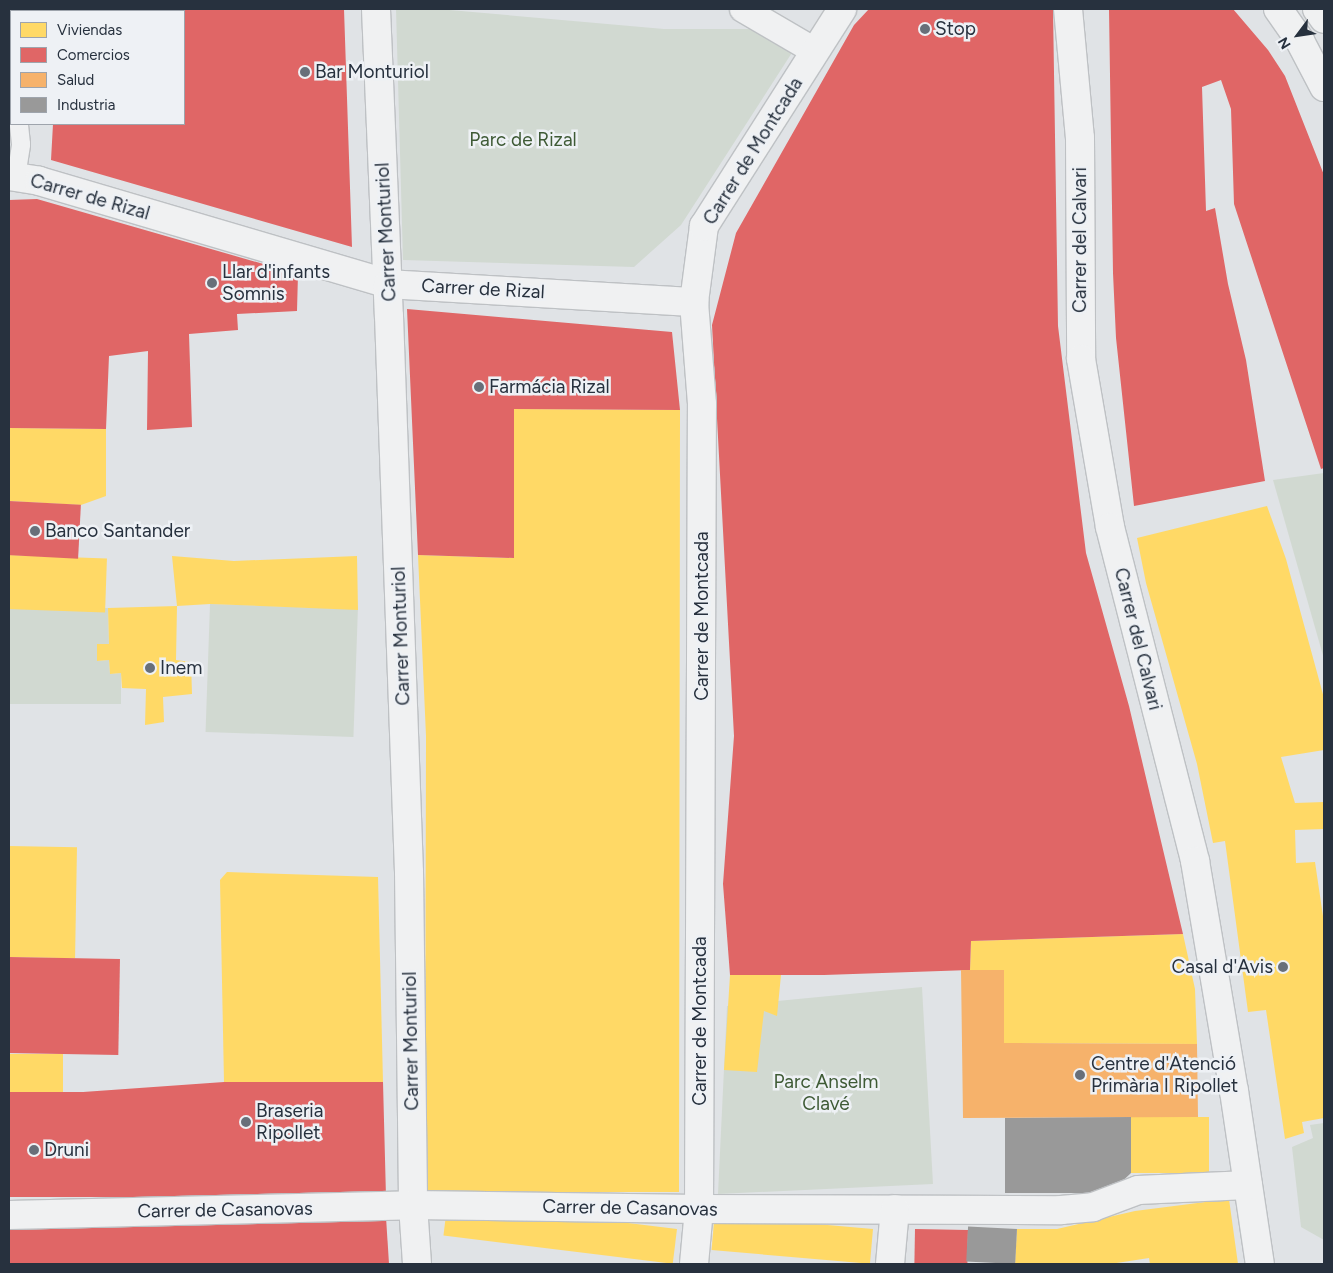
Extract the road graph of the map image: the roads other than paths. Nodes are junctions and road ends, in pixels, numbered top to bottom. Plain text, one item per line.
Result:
1 (376, 9) edge
2 (743, 9) edge
3 (842, 9) edge
4 (1068, 9) edge
5 (1278, 9) edge
6 (1317, 9) edge
7 (1324, 19) edge
8 (815, 51) junction
9 (1324, 87) edge
10 (18, 125) edge
11 (12, 177) edge
12 (388, 284) junction
13 (694, 302) junction
14 (1248, 1185) junction
15 (413, 1205) junction
16 (700, 1209) junction
17 (895, 1209) junction
18 (9, 1214) edge
19 (417, 1264) edge
20 (694, 1264) edge
21 (890, 1264) edge
22 (1260, 1264) edge

1 - 12 street, Carrer Monturiol
2 - 8 street
3 - 8 street, Carrer de Montcada
4 - 14 street, Carrer del Calvari
5 - 9 street
6 - 7 street
8 - 13 street, Carrer de Montcada
10 - 11 lane
11 - 12 street, Carrer de Rizal
12 - 13 street, Carrer de Rizal
12 - 15 street, Carrer Monturiol
13 - 16 street, Carrer de Montcada
14 - 17 street, Carrer de Casanovas
14 - 22 street, Carrer del Calvari
15 - 16 street, Carrer de Casanovas
15 - 18 street, Carrer de Casanovas
15 - 19 street, Carrer Monturiol
16 - 17 street, Carrer de Casanovas
16 - 20 street, Carrer de Montcada
17 - 21 street

